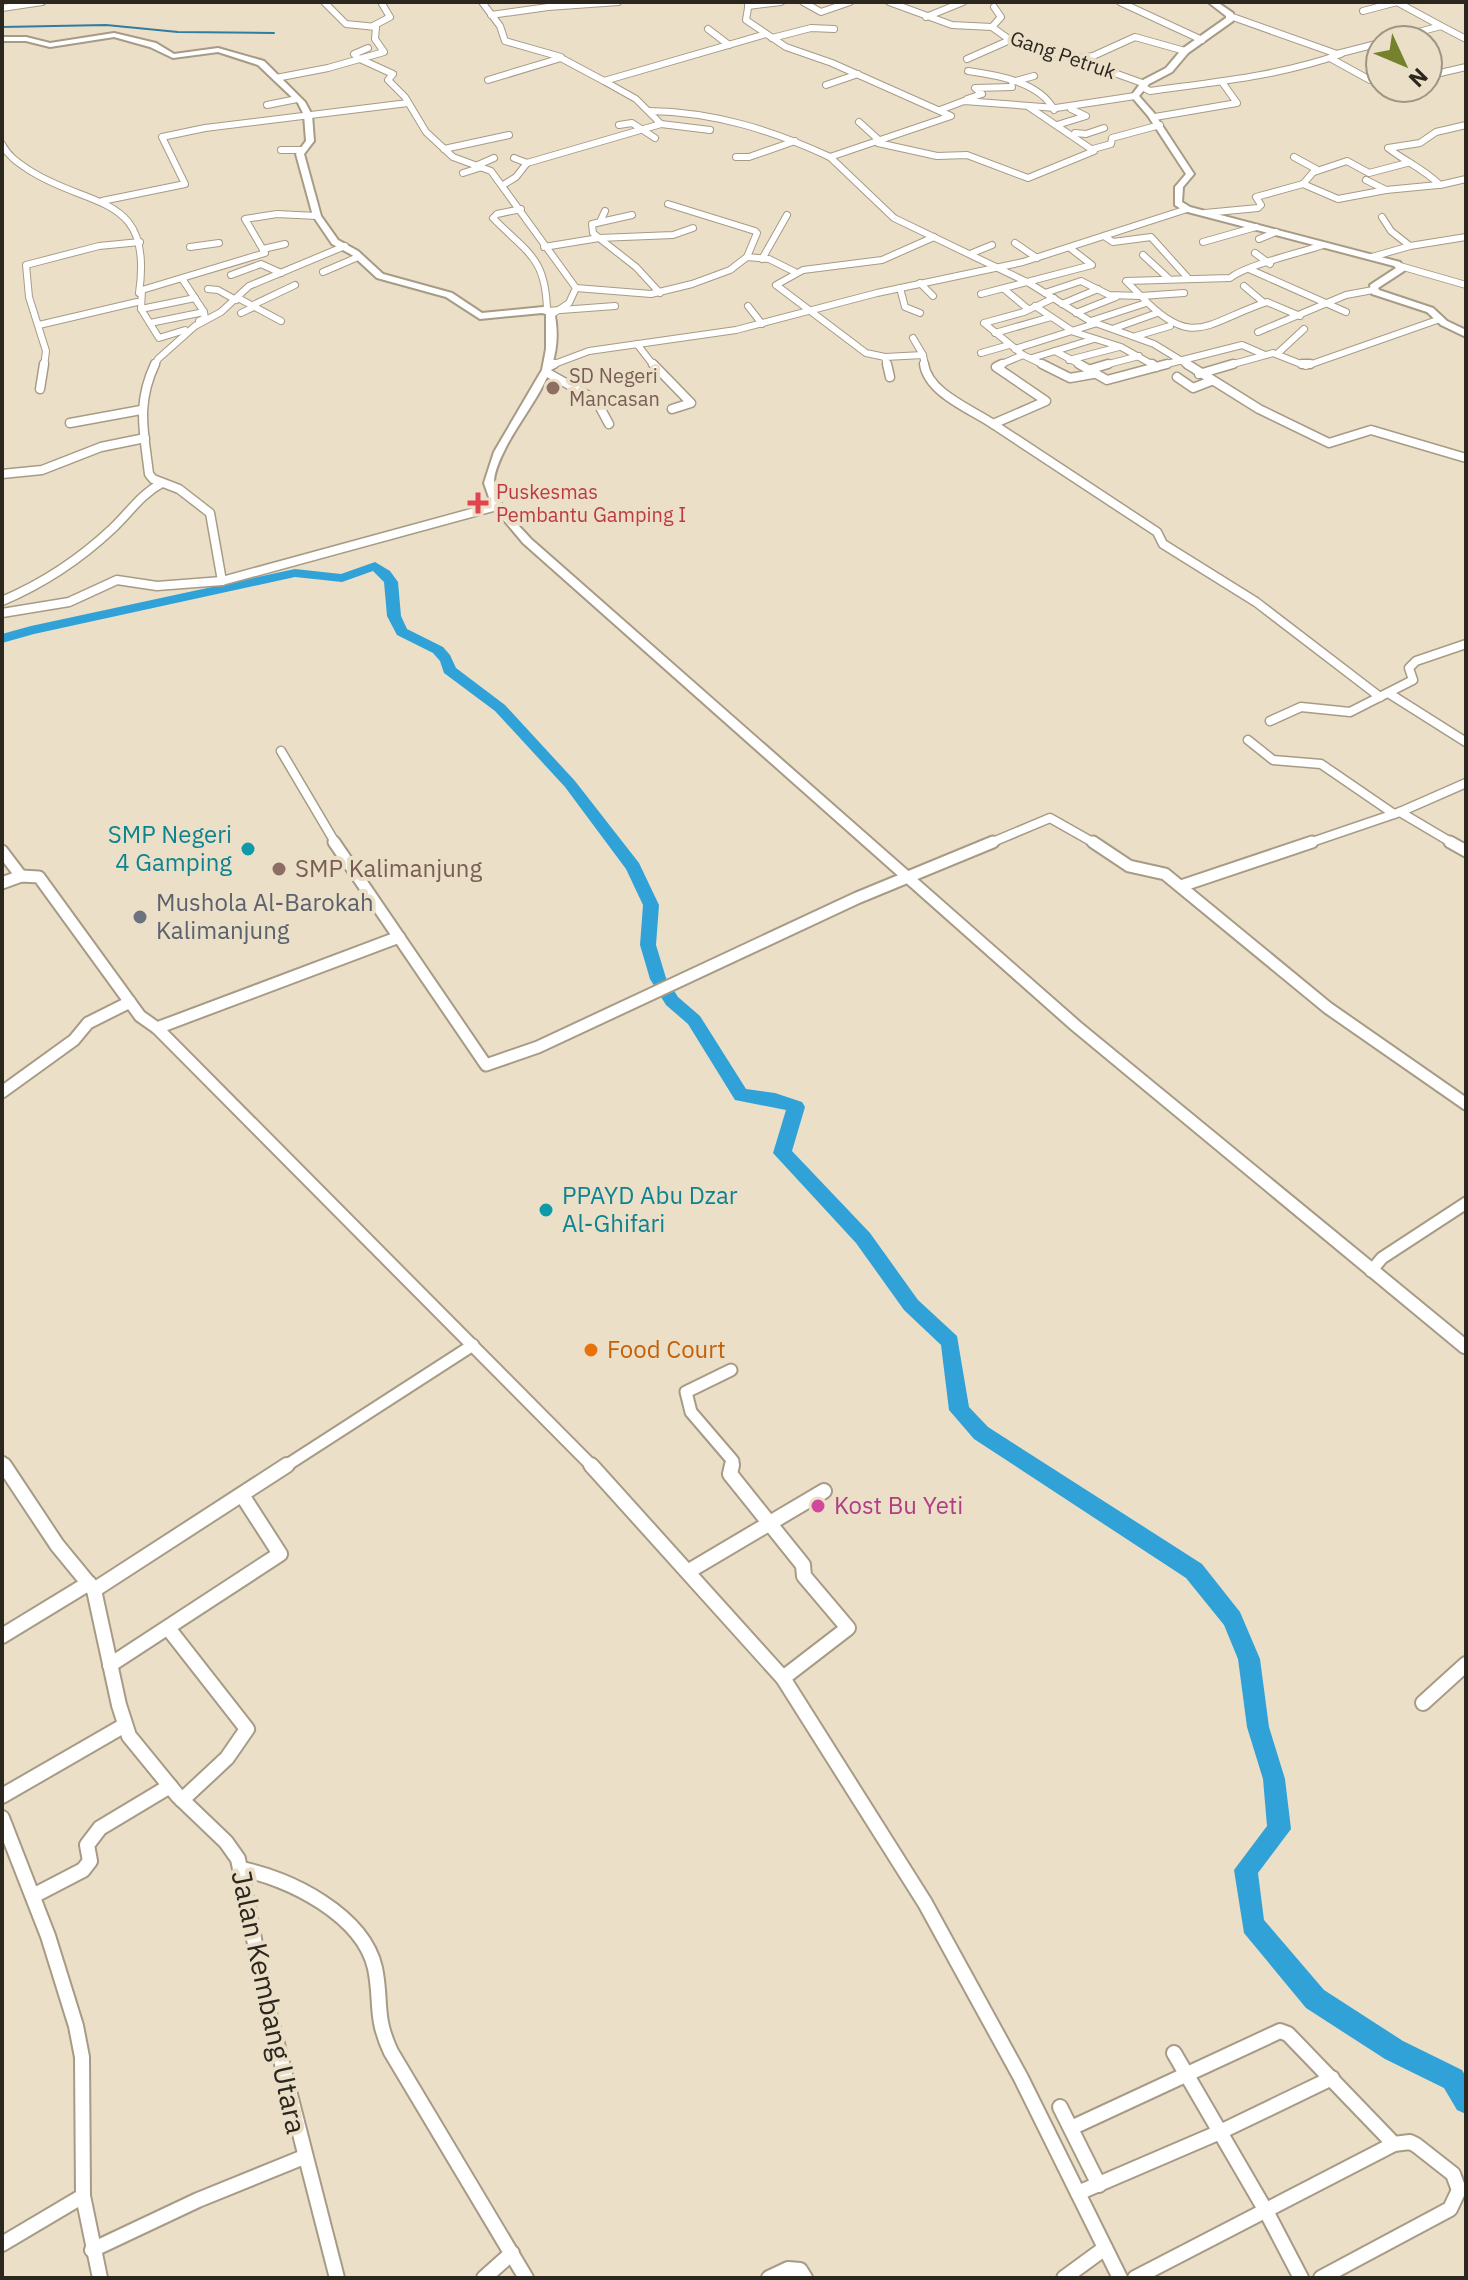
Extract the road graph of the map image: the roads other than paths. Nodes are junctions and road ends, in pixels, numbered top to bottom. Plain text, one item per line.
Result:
1 (42, 2) edge
2 (324, 2) edge
3 (381, 2) edge
4 (482, 2) edge
5 (618, 2) edge
6 (781, 2) edge
7 (803, 2) edge
8 (850, 2) edge
9 (889, 2) edge
10 (939, 2) edge
11 (963, 2) edge
12 (1120, 2) edge
13 (1212, 2) edge
14 (1397, 2) edge
15 (749, 4) edge
16 (948, 6) junction
17 (994, 7) dead end
18 (2, 8) edge
19 (1363, 11) dead end
20 (1244, 12) dead end
21 (491, 15) junction
22 (926, 17) junction
23 (1232, 18) junction
24 (347, 24) junction
25 (1437, 24) edge
26 (335, 26) dead end
27 (373, 26) junction
28 (992, 27) junction
29 (1444, 28) edge
30 (708, 29) dead end
31 (834, 29) dead end
32 (769, 36) junction
33 (2, 39) edge
34 (1466, 39) edge
35 (1010, 40) junction
36 (1202, 40) junction
37 (729, 45) junction
38 (368, 48) dead end
39 (1364, 48) edge
40 (1185, 51) junction
41 (1341, 54) junction
42 (561, 58) junction
43 (1073, 58) junction
44 (1330, 58) junction
45 (360, 59) junction
46 (967, 59) dead end
47 (1466, 67) edge
48 (1444, 69) edge
49 (968, 71) dead end
50 (858, 74) junction
51 (1034, 76) dead end
52 (1364, 77) edge
53 (276, 78) junction
54 (488, 80) dead end
55 (604, 81) junction
56 (1222, 82) junction
57 (1015, 84) junction
58 (826, 85) dead end
59 (1143, 86) junction
60 (1135, 96) junction
61 (297, 99) junction
62 (964, 101) junction
63 (408, 103) junction
64 (267, 105) dead end
65 (1029, 107) junction
66 (1059, 109) junction
67 (940, 110) junction
68 (649, 111) junction
69 (308, 115) junction
70 (1086, 116) junction
71 (1158, 121) junction
72 (859, 122) dead end
73 (661, 124) junction
74 (619, 125) dead end
75 (1057, 125) junction
76 (1466, 125) edge
77 (641, 130) junction
78 (710, 130) dead end
79 (509, 135) dead end
80 (655, 138) dead end
81 (795, 141) junction
82 (879, 142) junction
83 (2, 144) edge
84 (444, 149) junction
85 (1093, 149) junction
86 (281, 150) dead end
87 (302, 150) junction
88 (736, 157) dead end
89 (830, 157) junction
90 (948, 157) junction
91 (1294, 157) dead end
92 (494, 158) dead end
93 (514, 158) dead end
94 (935, 160) dead end
95 (527, 163) junction
96 (1407, 163) junction
97 (481, 166) junction
98 (1314, 172) junction
99 (463, 173) dead end
100 (1466, 179) edge
101 (1366, 180) dead end
102 (1303, 184) junction
103 (503, 185) junction
104 (1438, 185) junction
105 (1386, 190) junction
106 (102, 201) junction
107 (668, 204) dead end
108 (521, 209) junction
109 (1187, 209) junction
110 (605, 211) dead end
111 (1205, 213) junction
112 (632, 215) dead end
113 (787, 215) dead end
114 (317, 216) junction
115 (1382, 217) dead end
116 (600, 222) junction
117 (1256, 227) junction
118 (693, 228) dead end
119 (1276, 232) junction
120 (1104, 236) junction
121 (934, 237) junction
122 (1466, 237) edge
123 (599, 238) junction
124 (1259, 239) dead end
125 (140, 242) junction
126 (1203, 242) dead end
127 (219, 243) dead end
128 (1015, 243) dead end
129 (285, 244) dead end
130 (206, 245) junction
131 (992, 245) dead end
132 (1323, 245) junction
133 (345, 246) junction
134 (1410, 246) junction
135 (190, 247) dead end
136 (544, 247) junction
137 (1070, 248) junction
138 (263, 249) junction
139 (1275, 250) dead end
140 (237, 252) dead end
141 (1255, 253) dead end
142 (970, 254) junction
143 (1050, 255) junction
144 (1143, 255) dead end
145 (358, 257) junction
146 (747, 257) junction
147 (1372, 257) junction
148 (1037, 258) junction
149 (1289, 258) junction
150 (244, 259) junction
151 (762, 259) junction
152 (1023, 262) junction
153 (1270, 264) junction
154 (1400, 266) junction
155 (216, 267) junction
156 (998, 267) junction
157 (1073, 269) junction
158 (1249, 269) junction
159 (323, 272) dead end
160 (795, 272) junction
161 (281, 273) junction
162 (967, 274) junction
163 (231, 275) dead end
164 (1049, 276) junction
165 (1187, 277) junction
166 (1168, 278) junction
167 (183, 280) junction
168 (920, 283) junction
169 (1029, 283) junction
170 (295, 285) dead end
171 (1466, 285) edge
172 (1244, 286) dead end
173 (576, 288) junction
174 (900, 288) junction
175 (208, 289) dead end
176 (1004, 289) junction
177 (1098, 289) junction
178 (1373, 290) junction
179 (989, 292) junction
180 (660, 293) junction
181 (1045, 293) junction
182 (1184, 293) dead end
183 (933, 296) dead end
184 (1118, 296) junction
185 (195, 298) junction
186 (1054, 298) junction
187 (237, 299) junction
188 (1143, 300) junction
189 (1263, 302) junction
190 (226, 303) dead end
191 (990, 304) dead end
192 (1062, 304) junction
193 (1328, 304) junction
194 (139, 306) junction
195 (254, 306) junction
196 (615, 306) dead end
197 (748, 306) dead end
198 (1031, 308) junction
199 (203, 310) junction
200 (810, 311) junction
201 (552, 312) junction
202 (1346, 312) dead end
203 (241, 313) dead end
204 (920, 313) dead end
205 (1076, 313) junction
206 (1157, 313) junction
207 (1300, 316) junction
208 (1051, 317) junction
209 (1440, 319) junction
210 (281, 321) dead end
211 (1093, 322) junction
212 (150, 323) junction
213 (762, 324) junction
214 (39, 325) junction
215 (1170, 326) junction
216 (1063, 327) junction
217 (1115, 328) junction
218 (1304, 329) dead end
219 (1074, 332) junction
220 (1258, 332) dead end
221 (995, 333) junction
222 (1466, 334) edge
223 (1136, 336) junction
224 (913, 338) dead end
225 (1095, 339) junction
226 (637, 344) junction
227 (1011, 346) junction
228 (1121, 347) junction
229 (1055, 351) junction
230 (164, 353) junction
231 (981, 353) dead end
232 (1277, 354) junction
233 (923, 355) junction
234 (1023, 355) junction
235 (1265, 355) junction
236 (1139, 356) junction
237 (885, 357) junction
238 (1032, 358) junction
239 (1069, 360) junction
240 (1180, 362) junction
241 (1156, 367) junction
242 (547, 370) junction
243 (1091, 372) junction
244 (1199, 374) junction
245 (890, 377) dead end
246 (1177, 377) dead end
247 (1211, 381) junction
248 (40, 389) dead end
249 (672, 409) dead end
250 (141, 410) junction
251 (70, 423) dead end
252 (609, 424) dead end
253 (993, 424) junction
254 (145, 438) junction
255 (1466, 458) edge
256 (2, 474) edge
257 (162, 483) junction
258 (497, 506) junction
259 (222, 581) junction
260 (2, 601) edge
261 (3, 612) edge
262 (1466, 644) edge
263 (1385, 695) junction
264 (1270, 721) dead end
265 (1248, 740) dead end
266 (1466, 742) edge
267 (281, 751) dead end
268 (1466, 783) edge
269 (1397, 813) junction
270 (2, 851) edge
271 (1466, 851) edge
272 (21, 876) junction
273 (907, 878) junction
274 (2, 883) edge
275 (1181, 886) junction
276 (399, 937) junction
277 (130, 1002) junction
278 (157, 1028) junction
279 (2, 1092) edge
280 (1466, 1104) edge
281 (1466, 1203) edge
282 (1371, 1271) junction
283 (473, 1345) junction
284 (1466, 1348) edge
285 (729, 1371) dead end
286 (2, 1462) edge
287 (6, 1481) edge
288 (824, 1491) dead end
289 (242, 1495) junction
290 (769, 1524) junction
291 (689, 1571) junction
292 (92, 1586) junction
293 (168, 1628) junction
294 (2, 1636) edge
295 (1466, 1664) edge
296 (110, 1665) junction
297 (783, 1678) junction
298 (1423, 1703) dead end
299 (125, 1725) junction
300 (170, 1786) junction
301 (2, 1796) edge
302 (182, 1800) junction
303 (2, 1818) edge
304 (241, 1869) junction
305 (33, 1896) junction
306 (1174, 2053) dead end
307 (1187, 2076) junction
308 (1332, 2078) junction
309 (1060, 2107) dead end
310 (1071, 2128) junction
311 (1220, 2132) junction
312 (1394, 2144) junction
313 (304, 2157) junction
314 (1099, 2185) junction
315 (1078, 2193) junction
316 (83, 2196) junction
317 (1266, 2211) junction
318 (2, 2244) edge
319 (1105, 2248) junction
320 (92, 2250) junction
321 (512, 2253) junction
322 (1144, 2276) edge
323 (100, 2278) edge
324 (337, 2278) edge
325 (484, 2278) edge
326 (526, 2278) edge
327 (769, 2278) edge
328 (805, 2278) edge
329 (1064, 2278) edge
330 (1120, 2278) edge
331 (1301, 2278) edge
332 (1321, 2278) edge

1 - 18 street
2 - 24 street
3 - 27 street
4 - 21 street
5 - 21 street
6 - 15 street
7 - 8 street
9 - 22 street, Gang Petruk
10 - 16 street
11 - 16 street
12 - 36 street
13 - 23 street
14 - 19 street
14 - 25 street
15 - 32 street
16 - 22 street
17 - 28 street
20 - 23 street
21 - 42 street
22 - 28 street, Gang Petruk
23 - 36 street
23 - 41 street
24 - 26 street
24 - 27 street
27 - 45 street
28 - 35 street, Gang Petruk
29 - 34 street
30 - 37 street
31 - 32 street
32 - 37 street
32 - 50 street
33 - 53 street
35 - 43 street, Gang Petruk
35 - 46 street
36 - 40 street
37 - 55 street
38 - 45 street
39 - 41 street, Gang Petruk
40 - 43 street
40 - 59 street
41 - 44 street, Gang Petruk
42 - 54 street
42 - 55 street
43 - 59 street, Gang Petruk
44 - 52 street
44 - 56 street, Gang Petruk
45 - 53 street
45 - 63 street
47 - 48 street
49 - 57 street
50 - 58 street
50 - 67 street
51 - 57 street
53 - 61 street
55 - 68 street
56 - 59 street, Gang Petruk
56 - 71 street
57 - 62 street
57 - 66 street
59 - 60 street
60 - 66 street
60 - 71 street
61 - 64 street
61 - 69 street
62 - 65 street
62 - 67 street
63 - 69 street
63 - 84 street
65 - 66 street
65 - 85 street
66 - 70 street
66 - 75 street
67 - 82 street
68 - 73 street
68 - 81 street
69 - 87 street
69 - 106 street
70 - 75 street
70 - 75 street
71 - 85 street
71 - 109 street
72 - 82 street
73 - 77 street
73 - 78 street
74 - 77 street
76 - 96 street
77 - 80 street
77 - 95 street
79 - 84 street
81 - 88 street
81 - 89 street
82 - 89 street
82 - 90 street
83 - 106 street
84 - 97 street
85 - 90 street
86 - 87 street
87 - 114 street
89 - 121 street
90 - 94 street
91 - 98 street
92 - 97 street
93 - 95 street
95 - 103 street
96 - 98 street
96 - 104 street
97 - 99 street
97 - 103 street
98 - 102 street
100 - 104 street
101 - 105 street
102 - 105 street
102 - 111 street
103 - 108 street
104 - 105 street
106 - 125 street
107 - 146 street
108 - 136 street
108 - 201 street
109 - 111 street
109 - 120 street
110 - 116 street
111 - 117 street
112 - 116 street
113 - 151 street
114 - 133 street
114 - 138 street
115 - 134 street
116 - 123 street
117 - 119 street
117 - 126 street
118 - 123 street
119 - 124 street
119 - 132 street
120 - 137 street
120 - 165 street
121 - 142 street
121 - 160 street
122 - 134 street
123 - 136 street
123 - 180 street
125 - 194 street
125 - 214 street
127 - 130 street
128 - 148 street
129 - 138 street
130 - 135 street
130 - 155 street
131 - 142 street
132 - 147 street
132 - 149 street
133 - 145 street
133 - 161 street
134 - 147 street
136 - 173 street
137 - 143 street
137 - 157 street
138 - 150 street
139 - 149 street
140 - 150 street
141 - 153 street
142 - 156 street
143 - 148 street
143 - 157 street
144 - 166 street
145 - 159 street
145 - 201 street
146 - 151 street
146 - 180 street
147 - 154 street
148 - 152 street
149 - 153 street
150 - 155 street
151 - 160 street
152 - 156 street
152 - 164 street
153 - 158 street
154 - 171 street
154 - 178 street
155 - 167 street
156 - 162 street
156 - 169 street
157 - 164 street
158 - 165 street
158 - 193 street
160 - 200 street
161 - 163 street
161 - 187 street
162 - 168 street
162 - 179 street
164 - 169 street
165 - 166 street
166 - 188 street
167 - 185 street
167 - 194 street
168 - 174 street
168 - 183 street
169 - 176 street
169 - 181 street
170 - 195 street
172 - 189 street
173 - 180 street
173 - 201 street
174 - 200 street
174 - 204 street
175 - 187 street
176 - 179 street
176 - 198 street
177 - 181 street
177 - 184 street
177 - 192 street
178 - 193 street
178 - 209 street
179 - 191 street
181 - 186 street
182 - 188 street
184 - 188 street
184 - 205 street
185 - 194 street
185 - 199 street
186 - 192 street
186 - 198 street
187 - 195 street
187 - 230 street
188 - 206 street
188 - 211 street
189 - 207 street
189 - 215 street
190 - 199 street
192 - 205 street
193 - 202 street
193 - 207 street
194 - 212 street
194 - 214 street
194 - 230 street
195 - 203 street
195 - 210 street
196 - 201 street
197 - 213 street
198 - 208 street
198 - 221 street
199 - 212 street
199 - 212 street
200 - 213 street
200 - 237 street
201 - 242 street
205 - 211 street
206 - 215 street
206 - 217 street
207 - 220 street
208 - 216 street
208 - 221 street
209 - 222 street
209 - 232 street
211 - 217 street
211 - 219 street
213 - 226 street
214 - 248 street
215 - 223 street
216 - 219 street
216 - 227 street
217 - 223 street
218 - 232 street
219 - 225 street
219 - 227 street
221 - 227 street
223 - 240 street
224 - 233 street
225 - 228 street
225 - 229 street
226 - 242 street
226 - 249 street
227 - 231 street
227 - 234 street
228 - 236 street
228 - 239 street
229 - 238 street
229 - 239 street
230 - 250 street
232 - 235 street
233 - 237 street
233 - 253 street
234 - 238 street
234 - 253 street
235 - 240 street
235 - 244 street
236 - 241 street
236 - 243 street
237 - 245 street
238 - 243 street
239 - 243 street
240 - 241 street
240 - 244 street
241 - 243 street
242 - 252 street
242 - 258 street
244 - 247 street
246 - 247 street
247 - 255 street
250 - 251 street
250 - 254 street
253 - 263 street
254 - 256 street
254 - 257 street
257 - 259 street
257 - 260 street
258 - 259 street
258 - 273 street
259 - 261 street
262 - 263 street
263 - 264 street
263 - 266 street
265 - 269 street
267 - 276 street
268 - 269 street
269 - 271 street
269 - 275 street
270 - 272 street
272 - 274 street
272 - 277 street
273 - 275 street
273 - 276 street
273 - 282 street
275 - 280 street
276 - 278 street
277 - 278 street
277 - 279 street
278 - 283 street
281 - 282 street
282 - 284 street
283 - 289 street
283 - 291 street
285 - 290 street
286 - 287 street, Jalan Kembang Utara
287 - 292 street, Jalan Kembang Utara
288 - 290 street
289 - 292 street
289 - 293 street
290 - 291 street
290 - 297 street
291 - 297 street
292 - 294 street
292 - 296 street, Jalan Kembang Utara
293 - 296 street
293 - 302 street
295 - 298 street
296 - 299 street, Jalan Kembang Utara
297 - 315 street
299 - 300 street, Jalan Kembang Utara
299 - 301 street
300 - 302 street, Jalan Kembang Utara
300 - 305 street
302 - 304 street, Jalan Kembang Utara
303 - 305 street
304 - 313 street, Jalan Kembang Utara
304 - 321 street
305 - 316 street
306 - 307 street
307 - 308 street
307 - 310 street
307 - 311 street
308 - 311 street
308 - 312 street
309 - 310 street
310 - 314 street
311 - 314 street
311 - 317 street
312 - 317 street
312 - 332 street
313 - 320 street
313 - 324 street, Jalan Kembang Utara
314 - 315 street
315 - 319 street
316 - 318 street
316 - 320 street
317 - 322 street
317 - 331 street
319 - 329 street
319 - 330 street
320 - 323 street
321 - 325 street
321 - 326 street
327 - 328 street

